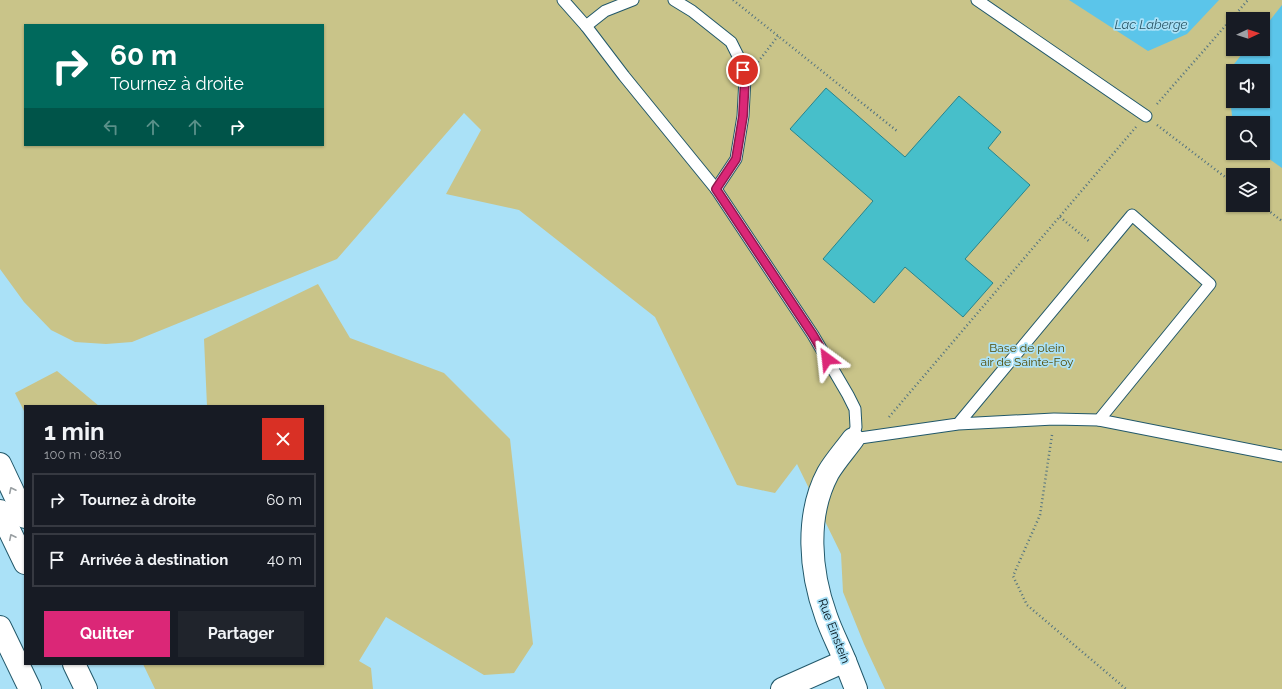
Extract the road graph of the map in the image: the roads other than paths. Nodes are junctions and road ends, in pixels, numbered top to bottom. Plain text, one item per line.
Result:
1 (563, 0) edge
2 (633, 0) edge
3 (674, 0) edge
4 (977, 0) edge
5 (586, 26) junction
6 (1146, 116) road end
7 (716, 189) junction
8 (1099, 420) junction
9 (958, 424) junction
10 (853, 439) junction
11 (1282, 456) edge
12 (0, 464) edge
13 (0, 511) edge
14 (24, 515) edge
15 (24, 561) edge
16 (0, 627) edge
17 (0, 656) edge
18 (845, 661) junction
19 (74, 665) edge
20 (80, 665) edge
21 (22, 689) edge
22 (30, 689) edge
23 (86, 689) edge
24 (90, 689) edge
25 (782, 689) edge
26 (856, 689) edge

1 - 5 lane
2 - 5 lane
3 - 7 lane
4 - 6 lane
5 - 7 lane
7 - 10 lane
8 - 9 lane
8 - 9 lane
8 - 11 lane
9 - 10 lane
10 - 18 main road, Rue Einstein
14 -> 12 main road
15 -> 13 main road
16 - 22 main road
17 - 21 main road
18 - 25 main road
18 - 26 main road, Rue Einstein
19 - 23 main road
20 - 24 main road

